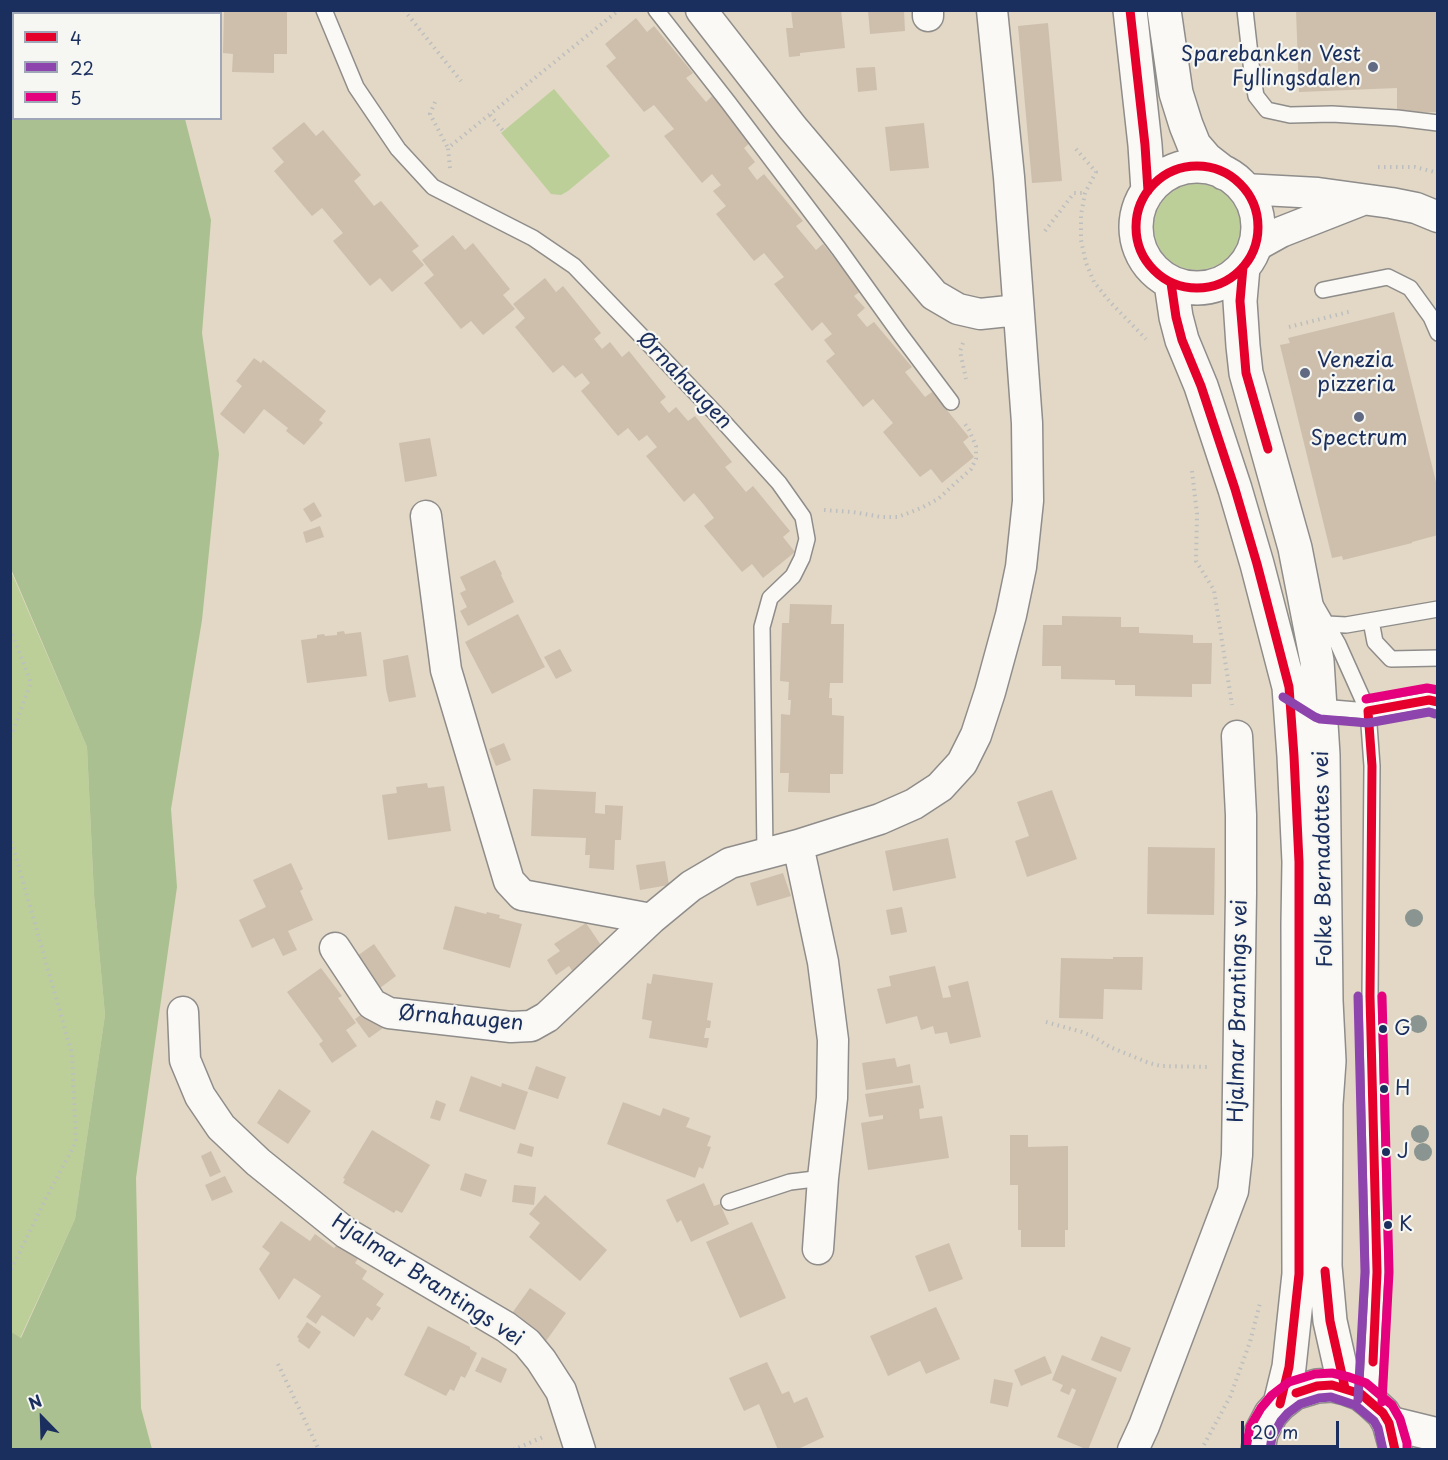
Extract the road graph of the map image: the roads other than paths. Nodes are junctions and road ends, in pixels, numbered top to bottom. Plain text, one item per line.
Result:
1 (324, 10) edge
2 (656, 10) edge
3 (701, 10) edge
4 (992, 10) edge
5 (1130, 10) edge
6 (1164, 10) edge
7 (1245, 10) edge
8 (1437, 123) edge
9 (1234, 181) junction
10 (1148, 191) junction
11 (1363, 200) junction
12 (1437, 217) edge
13 (1249, 257) junction
14 (1171, 283) junction
15 (1323, 290) dead end
16 (1018, 310) junction
17 (1437, 333) edge
18 (951, 402) road end
19 (426, 516) dead end
20 (1302, 583) junction
21 (1437, 609) edge
22 (1371, 621) junction
23 (1327, 624) junction
24 (1437, 658) edge
25 (1289, 687) junction
26 (1437, 702) edge
27 (1321, 706) junction
28 (1368, 711) junction
29 (1237, 736) road end
30 (798, 845) junction
31 (765, 853) junction
32 (651, 919) junction
33 (335, 948) dead end
34 (183, 1012) dead end
35 (823, 1178) junction
36 (729, 1202) dead end
37 (818, 1249) dead end
38 (1280, 1404) junction
39 (1375, 1415) edge
40 (1437, 1435) edge
41 (580, 1449) edge
42 (1133, 1449) edge
43 (1258, 1449) edge

1 - 31 lane, Ørnahaugen
2 - 18 lane
3 - 16 street
4 - 16 street, Ørnahaugen
5 - 10 main road
6 - 9 main road
7 - 8 lane
9 - 10 main road
9 - 11 street
9 - 13 main road
10 - 14 main road
11 - 12 street
11 - 13 street
13 - 14 main road
13 - 20 main road, Folke Bernadottes vei
14 - 25 main road, Folke Bernadottes vei
15 - 17 lane
16 - 30 street, Ørnahaugen
19 - 32 street
20 - 23 lane
20 - 27 main road, Folke Bernadottes vei
21 - 22 lane
22 - 23 lane
22 - 24 lane
23 - 28 lane
25 - 27 lane
25 - 38 main road, Folke Bernadottes vei
26 - 28 lane
27 - 28 lane
27 - 39 main road, Folke Bernadottes vei
28 - 39 lane
29 - 42 street, Hjalmar Brantings vei
30 - 31 street, Ørnahaugen
30 - 35 street
31 - 32 street, Ørnahaugen
32 - 33 street, Ørnahaugen
34 - 41 street, Hjalmar Brantings vei
35 - 36 lane
35 - 37 street
38 - 39 main road
38 - 43 main road
39 - 40 main road

